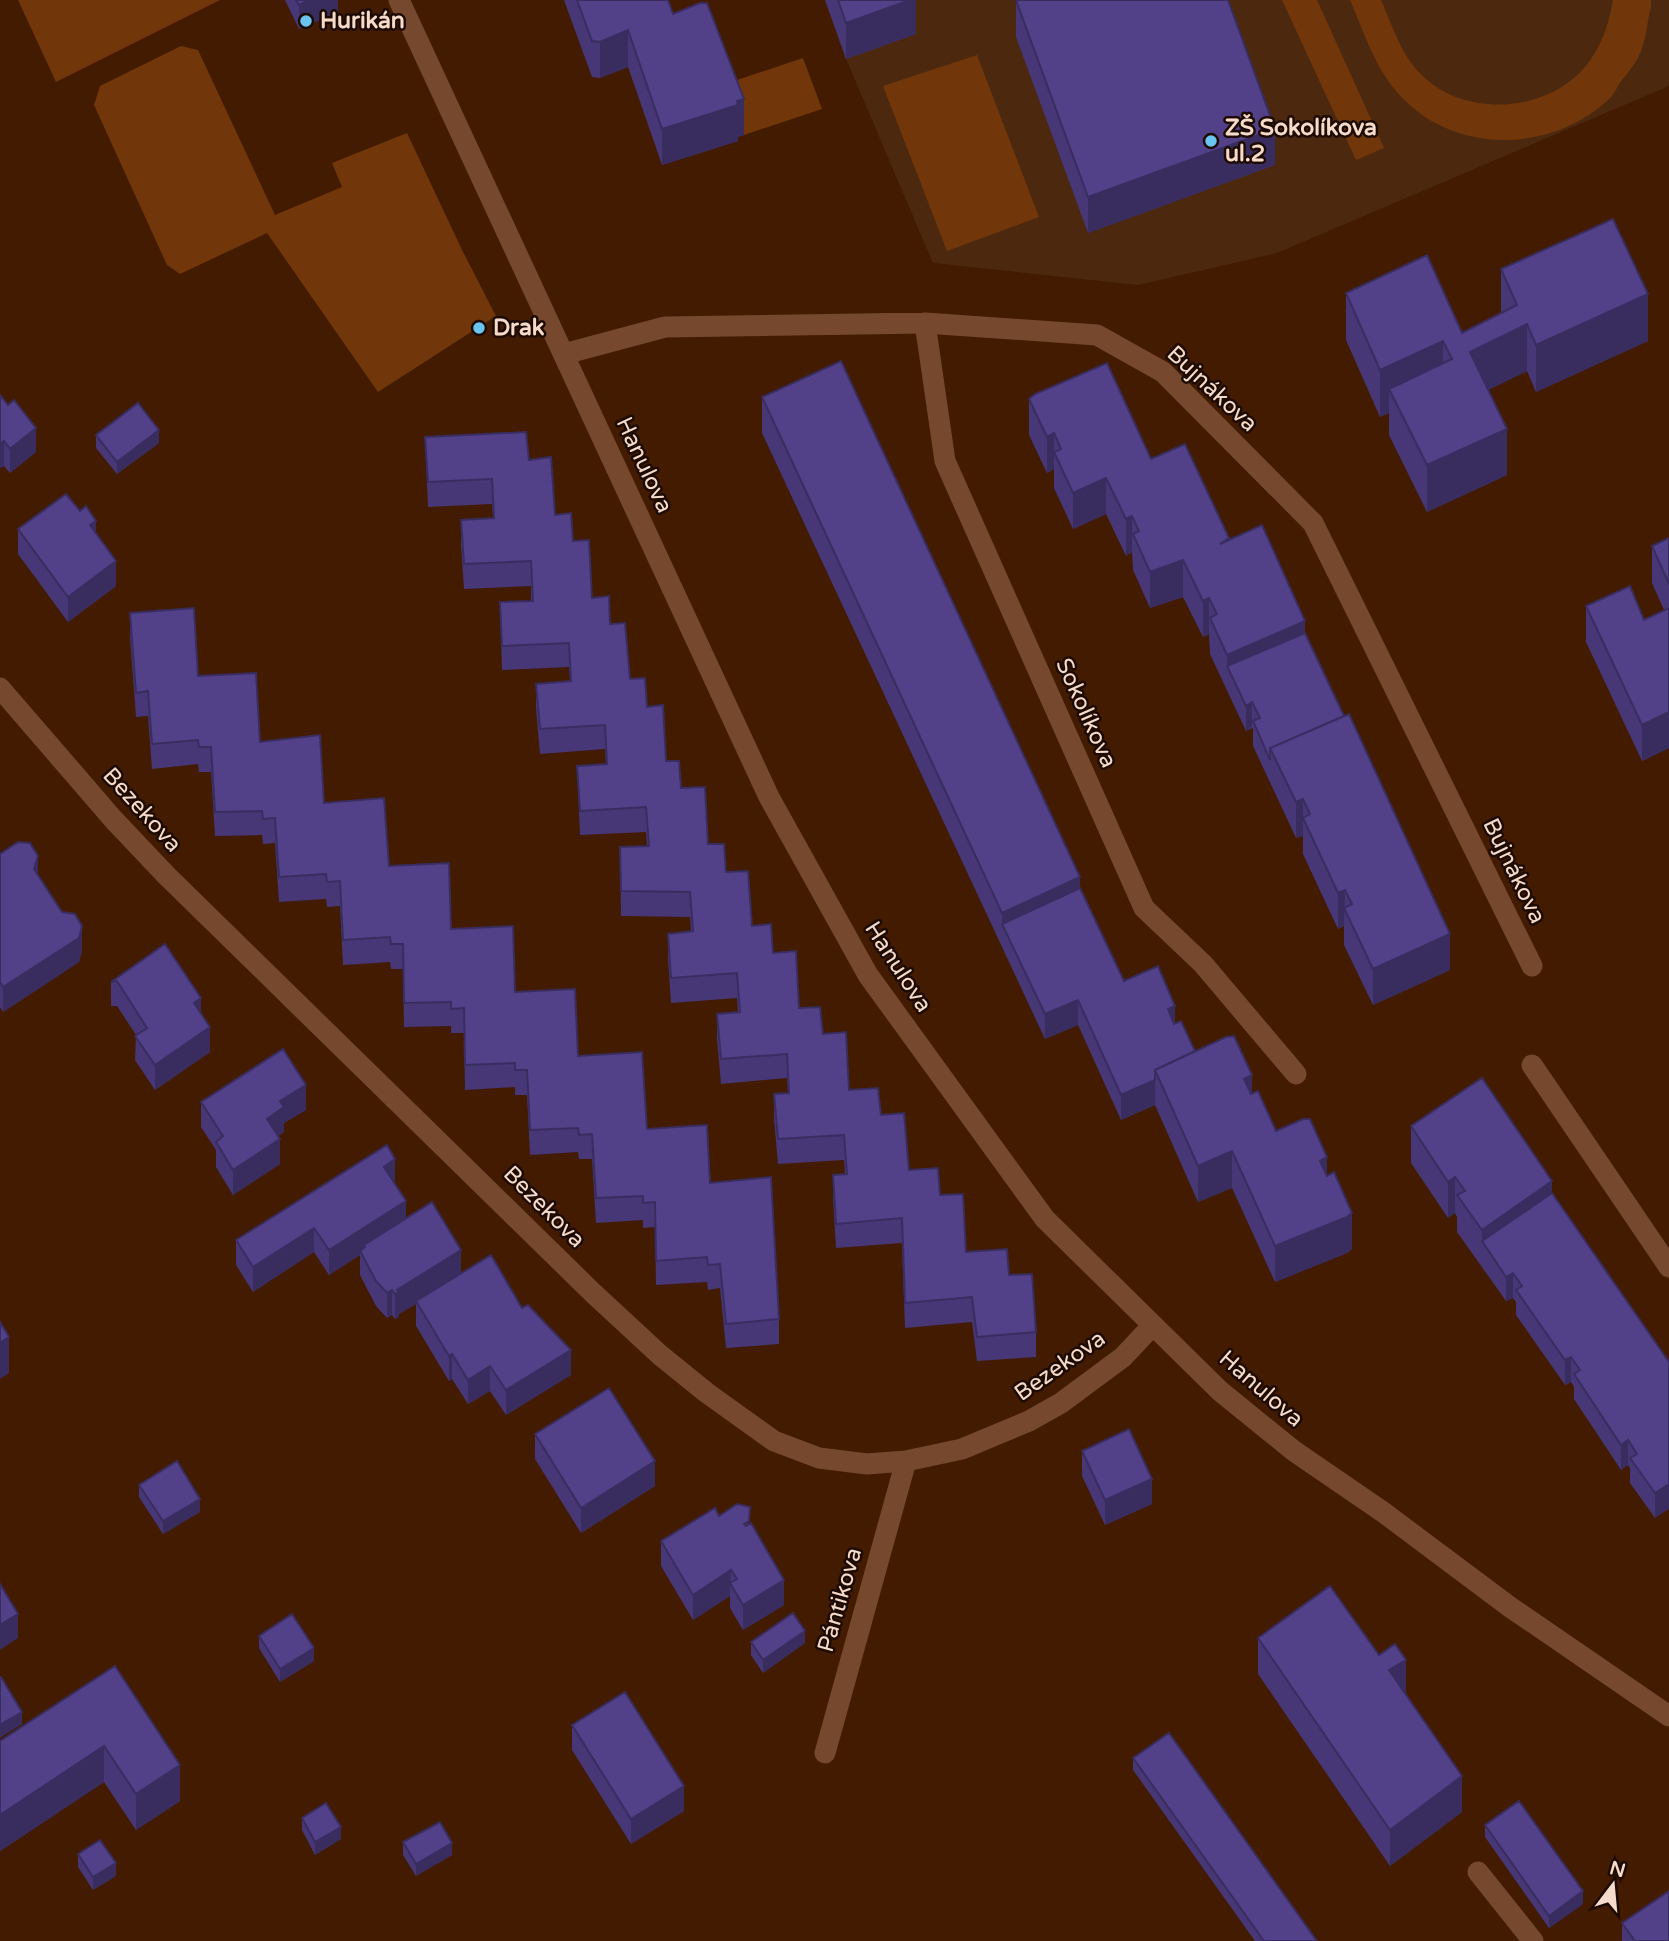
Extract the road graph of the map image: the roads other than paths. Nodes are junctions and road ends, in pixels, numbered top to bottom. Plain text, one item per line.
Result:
1 (399, 0) edge
2 (925, 323) junction
3 (564, 354) junction
4 (0, 688) edge
5 (1532, 966) dead end
6 (1532, 1065) dead end
7 (1296, 1074) dead end
8 (1669, 1267) edge
9 (1153, 1325) junction
10 (906, 1461) junction
11 (1669, 1716) edge
12 (825, 1754) dead end
13 (1478, 1872) dead end
14 (1533, 1941) edge

1 - 3 street, Hanulova
2 - 3 street, Bujnákova
2 - 5 street, Bujnákova
2 - 7 street, Sokolíkova
3 - 9 street, Hanulova
4 - 10 street, Bezekova
6 - 8 street
9 - 10 street, Bezekova
9 - 11 street, Hanulova
10 - 12 street, Pántikova
13 - 14 street

